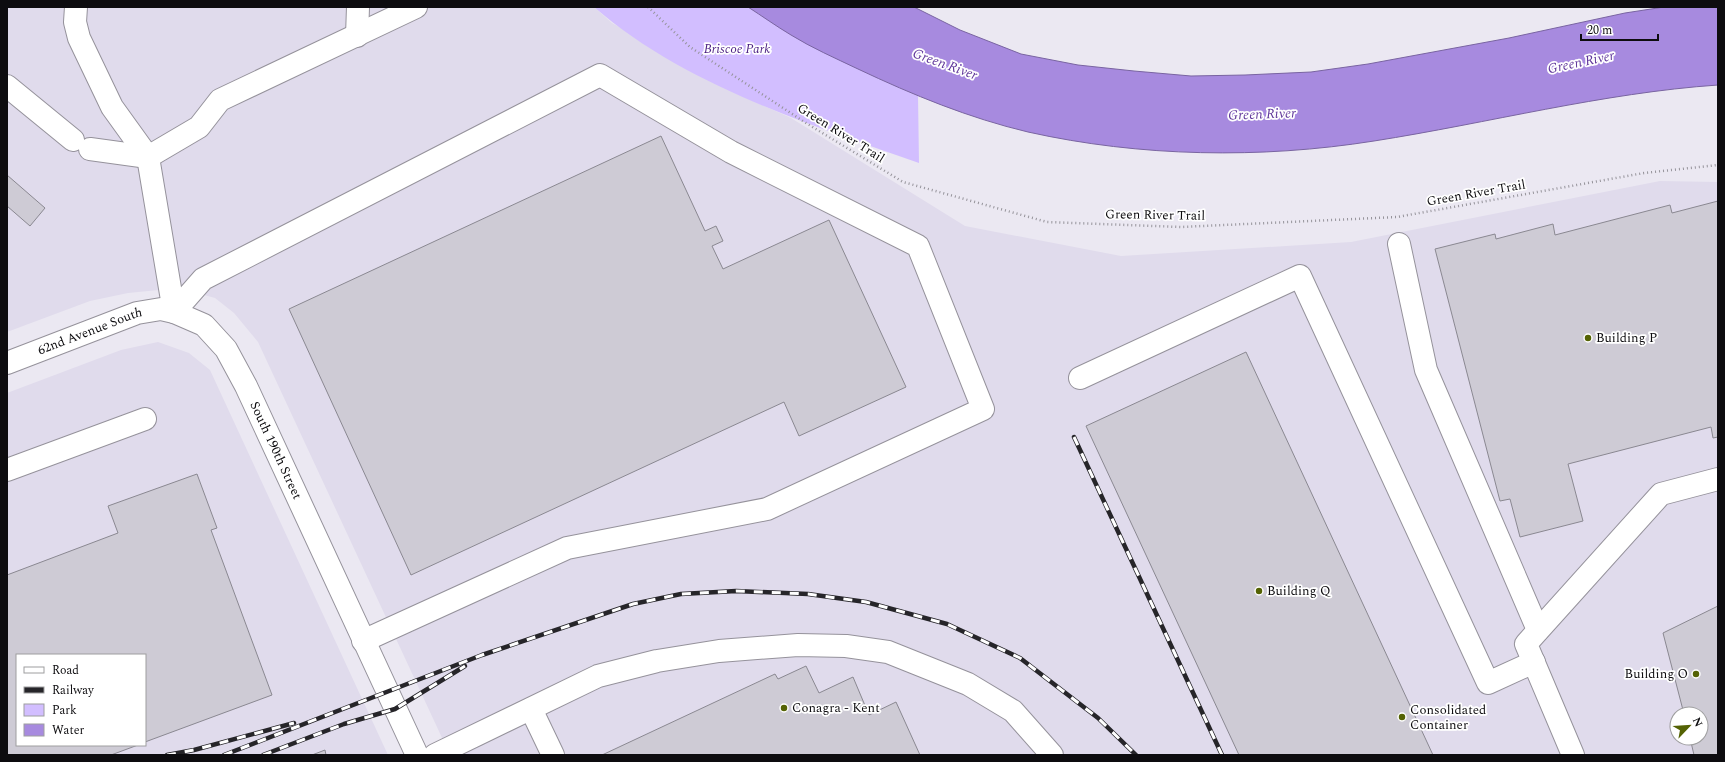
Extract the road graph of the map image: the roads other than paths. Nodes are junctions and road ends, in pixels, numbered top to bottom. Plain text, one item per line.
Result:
1 (76, 7) edge
2 (358, 7) edge
3 (416, 7) edge
4 (357, 36) junction
5 (7, 86) edge
6 (148, 157) junction
7 (1399, 244) dead end
8 (174, 312) junction
9 (7, 363) edge
10 (1080, 378) dead end
11 (145, 419) dead end
12 (7, 470) edge
13 (1718, 479) edge
14 (1538, 630) junction
15 (363, 641) junction
16 (1534, 662) junction
17 (531, 709) junction
18 (417, 755) edge
19 (435, 755) edge
20 (553, 755) edge
21 (1052, 755) edge
22 (1573, 755) edge

1 - 6 street
2 - 4 street
3 - 4 street
4 - 6 street
5 - 6 street
6 - 8 street
7 - 14 street
8 - 9 street, 62nd Avenue South
8 - 15 street, South 190th Street
8 - 15 street
10 - 16 street
11 - 12 street
13 - 14 street
14 - 16 street
15 - 18 street, South 190th Street
16 - 22 street
17 - 19 street
17 - 20 street
17 - 21 street

